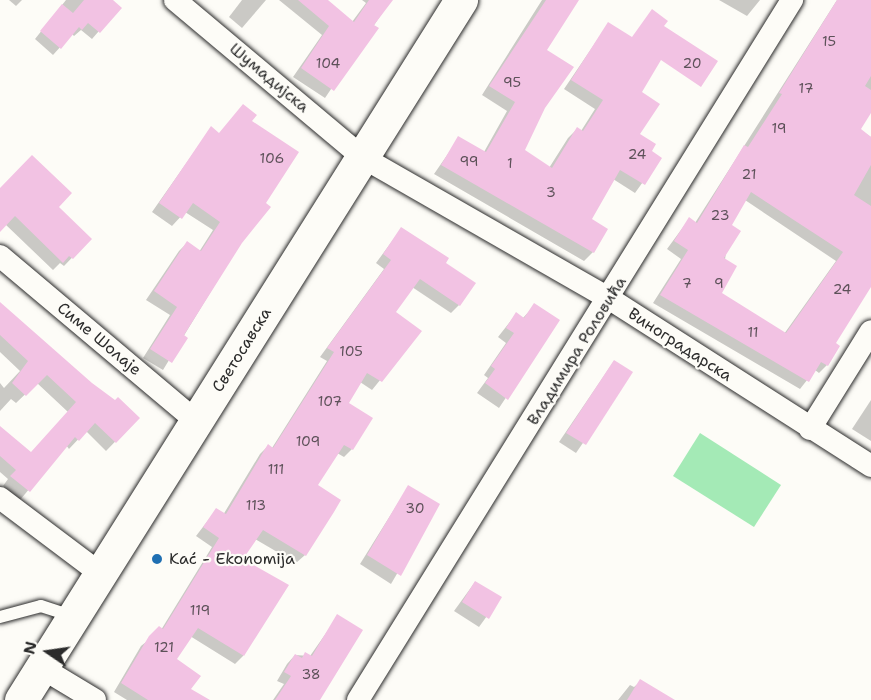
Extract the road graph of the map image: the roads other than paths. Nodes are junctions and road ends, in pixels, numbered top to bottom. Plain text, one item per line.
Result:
1 (175, 0) edge
2 (461, 0) edge
3 (792, 0) edge
4 (362, 157) junction
5 (0, 256) edge
6 (610, 299) junction
7 (871, 331) edge
8 (197, 422) junction
9 (810, 429) junction
10 (871, 466) edge
11 (0, 498) edge
12 (101, 574) junction
13 (73, 616) junction
14 (0, 617) edge
15 (42, 668) junction
16 (21, 700) edge
17 (94, 700) edge
18 (358, 700) edge

1 - 4 street, Шумадијска
2 - 4 main road, Светосавска
3 - 6 street, Владимира Роловића
4 - 6 street, Виноградарска
4 - 8 main road, Светосавска
5 - 8 street, Симе Шолаје
6 - 9 street, Виноградарска
6 - 18 street, Владимира Роловића
7 - 9 street
8 - 12 main road, Светосавска
9 - 10 street, Виноградарска
11 - 12 street
12 - 13 main road, Светосавска
13 - 14 lane
13 - 15 main road, Светосавска
15 - 16 main road, Светосавска
15 - 17 street

